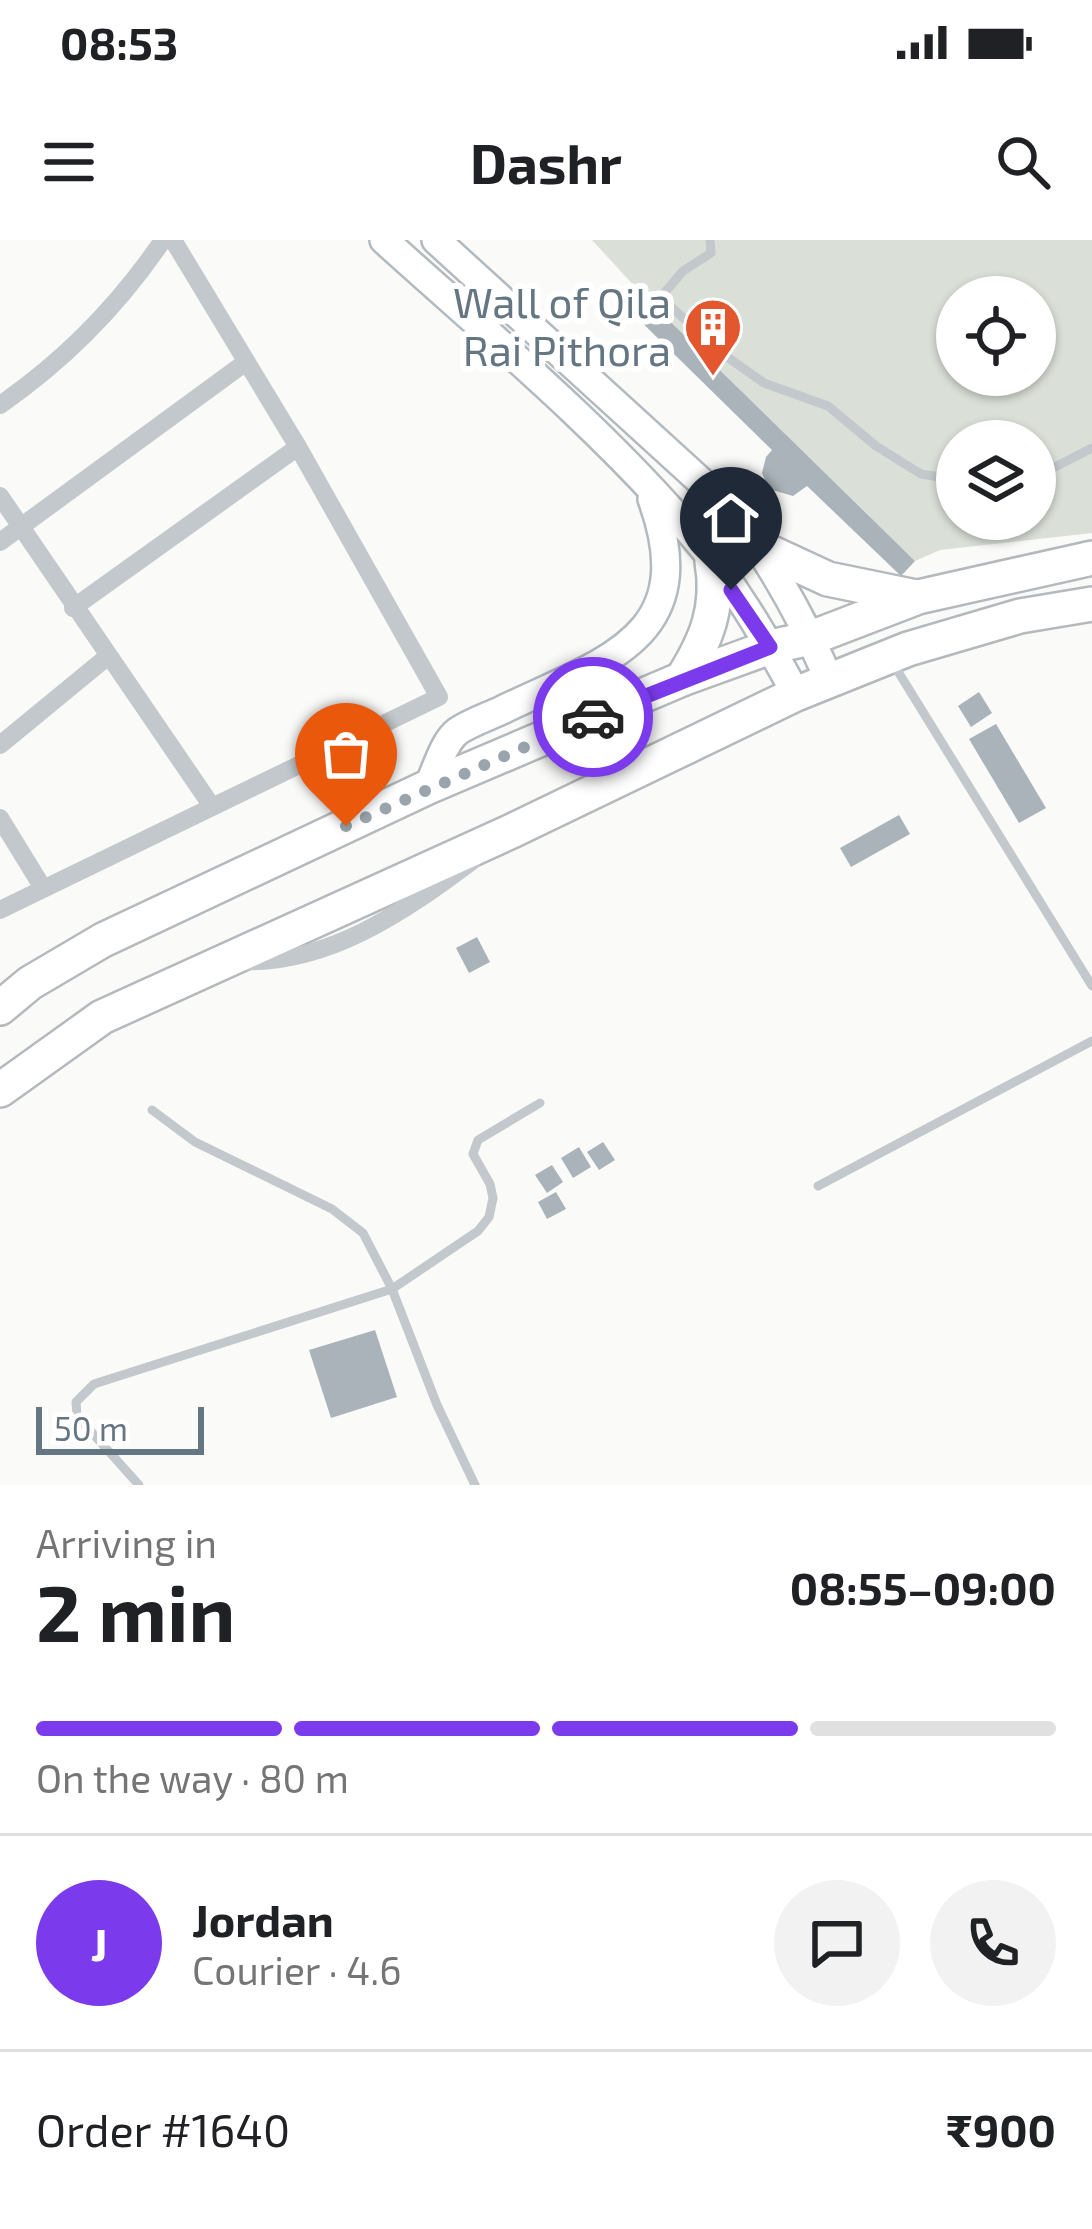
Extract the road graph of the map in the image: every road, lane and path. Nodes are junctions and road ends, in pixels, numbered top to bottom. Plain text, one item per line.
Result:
1 (163, 240) edge
2 (173, 240) edge
3 (385, 240) edge
4 (436, 240) edge
5 (710, 240) edge
6 (246, 362) junction
7 (0, 405) edge
8 (298, 447) junction
9 (1092, 448) edge
10 (1056, 466) edge
11 (936, 476) edge
12 (648, 489) junction
13 (0, 496) edge
14 (20, 527) junction
15 (0, 542) edge
16 (761, 548) junction
17 (1092, 558) edge
18 (712, 562) junction
19 (918, 597) junction
20 (1092, 604) edge
21 (74, 608) junction
22 (811, 638) junction
23 (770, 647) junction
24 (888, 656) junction
25 (106, 657) junction
26 (682, 679) junction
27 (830, 680) junction
28 (796, 694) junction
29 (0, 745) edge
30 (428, 788) junction
31 (211, 805) junction
32 (0, 818) edge
33 (43, 888) junction
34 (0, 910) edge
35 (1092, 986) edge
36 (0, 1008) edge
37 (1092, 1041) edge
38 (0, 1090) edge
39 (540, 1103) dead end
40 (152, 1110) dead end
41 (818, 1186) dead end
42 (392, 1289) junction
43 (139, 1485) edge
44 (476, 1485) edge

1 - 7 street
2 - 6 street
3 - 12 main road
4 - 16 main road
5 - 11 lane
6 - 8 street
6 - 14 street
8 - 21 street
8 - 31 street
9 - 10 lane
12 - 18 main road
12 - 30 main road
13 - 14 street
14 - 15 street
14 - 21 street
16 - 19 highway
16 - 22 main road
17 - 19 highway
18 - 23 main road
18 - 26 highway
19 - 22 highway
20 - 24 highway
21 - 25 street
22 - 23 highway
22 - 27 main road
23 - 26 highway
23 - 28 main road
24 - 27 highway
24 - 35 lane
25 - 29 street
25 - 31 street
26 - 30 highway
27 - 28 highway
28 - 38 highway
30 - 36 highway
31 - 33 street
32 - 33 street
33 - 34 street
37 - 41 lane
39 - 42 lane
40 - 42 lane
42 - 43 lane
42 - 44 lane

